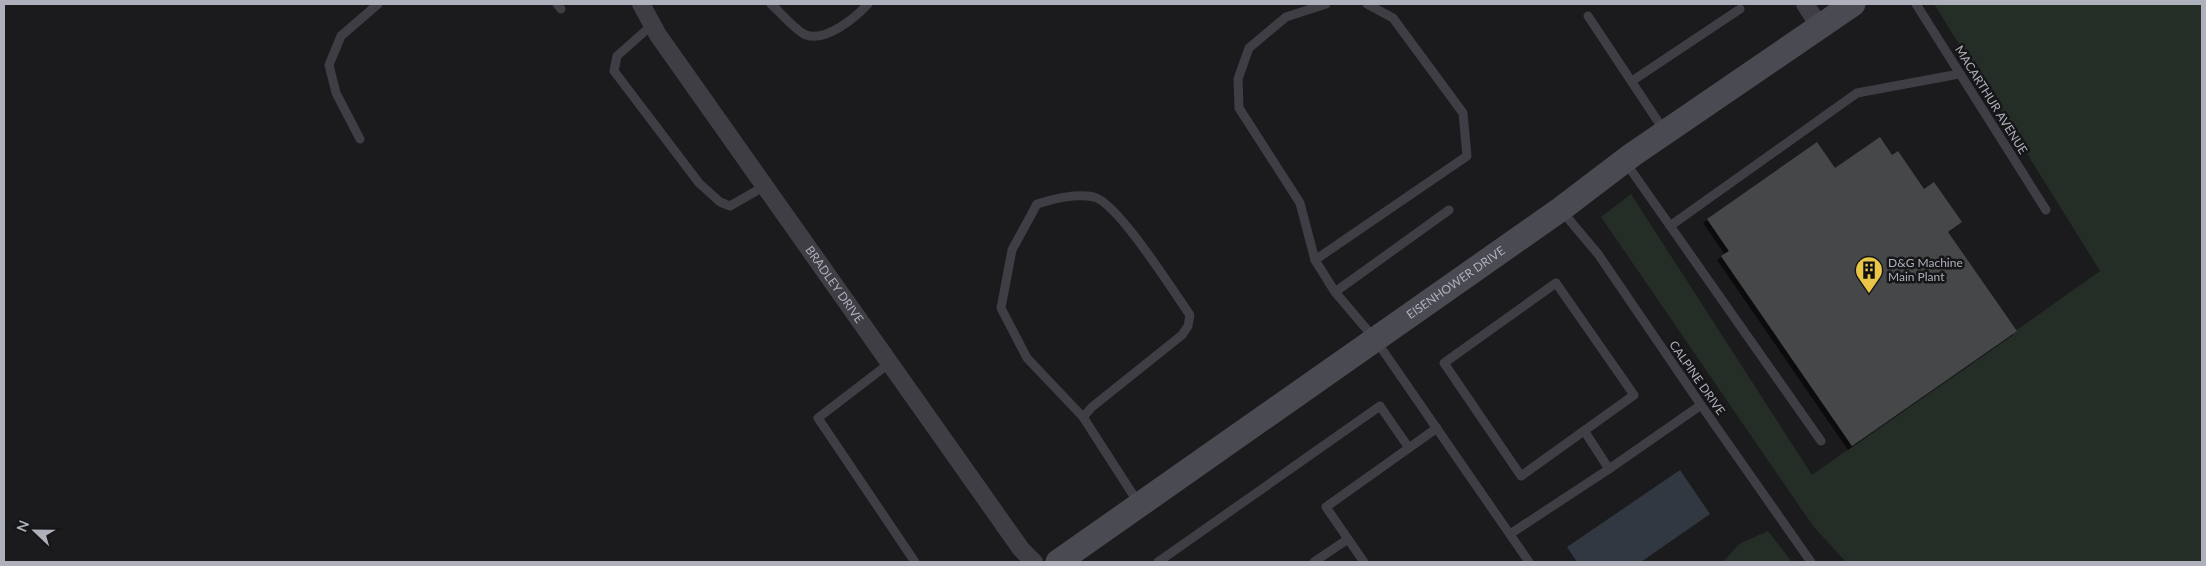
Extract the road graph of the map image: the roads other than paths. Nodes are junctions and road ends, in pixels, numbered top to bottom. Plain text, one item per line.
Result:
1 (378, 4) edge
2 (641, 4) edge
3 (771, 4) edge
4 (868, 4) edge
5 (1326, 4) edge
6 (1367, 4) edge
7 (1805, 4) edge
8 (1853, 4) edge
9 (1916, 4) edge
10 (1740, 9) dead end
11 (1588, 16) dead end
12 (652, 25) junction
13 (1820, 26) junction
14 (1959, 74) junction
15 (1632, 81) junction
16 (1666, 132) junction
17 (360, 139) dead end
18 (1624, 161) junction
19 (765, 186) junction
20 (1449, 210) dead end
21 (1561, 210) junction
22 (2046, 210) dead end
23 (1670, 226) junction
24 (1315, 260) junction
25 (1335, 292) junction
26 (1375, 339) junction
27 (891, 362) junction
28 (1700, 405) junction
29 (1083, 417) junction
30 (1437, 428) junction
31 (1585, 432) junction
32 (1821, 441) dead end
33 (1409, 448) junction
34 (1609, 469) junction
35 (1139, 504) junction
36 (1510, 534) junction
37 (1348, 539) junction
38 (915, 562) edge
39 (1034, 562) edge
40 (1058, 562) edge
41 (1158, 562) edge
42 (1314, 562) edge
43 (1364, 562) edge
44 (1530, 562) edge
45 (1811, 562) edge

1 - 17 lane
2 - 12 street, BRADLEY DRIVE
3 - 4 lane
5 - 24 lane
6 - 24 lane
7 - 13 street
8 - 13 street, EISENHOWER DRIVE
9 - 14 lane, MACARTHUR AVENUE
10 - 15 lane
11 - 15 lane
12 - 19 street, BRADLEY DRIVE
12 - 19 lane
13 - 16 street, EISENHOWER DRIVE
14 - 22 lane, MACARTHUR AVENUE
14 - 23 lane
15 - 16 lane
16 - 18 street, EISENHOWER DRIVE
18 - 21 street, EISENHOWER DRIVE
18 - 23 lane
19 - 27 street, BRADLEY DRIVE
20 - 25 lane
21 - 26 street, EISENHOWER DRIVE
21 - 28 lane, CALPINE DRIVE
23 - 32 lane
24 - 25 lane
25 - 26 lane
26 - 30 lane
26 - 35 street, EISENHOWER DRIVE
27 - 38 lane
27 - 39 street, BRADLEY DRIVE
28 - 34 lane
28 - 45 lane, CALPINE DRIVE
29 - 29 lane
29 - 35 lane
30 - 33 lane
30 - 36 lane
31 - 31 lane
31 - 34 lane
33 - 37 lane
33 - 41 lane
34 - 36 lane
35 - 40 street, EISENHOWER DRIVE
36 - 44 lane
37 - 42 lane
37 - 43 lane

